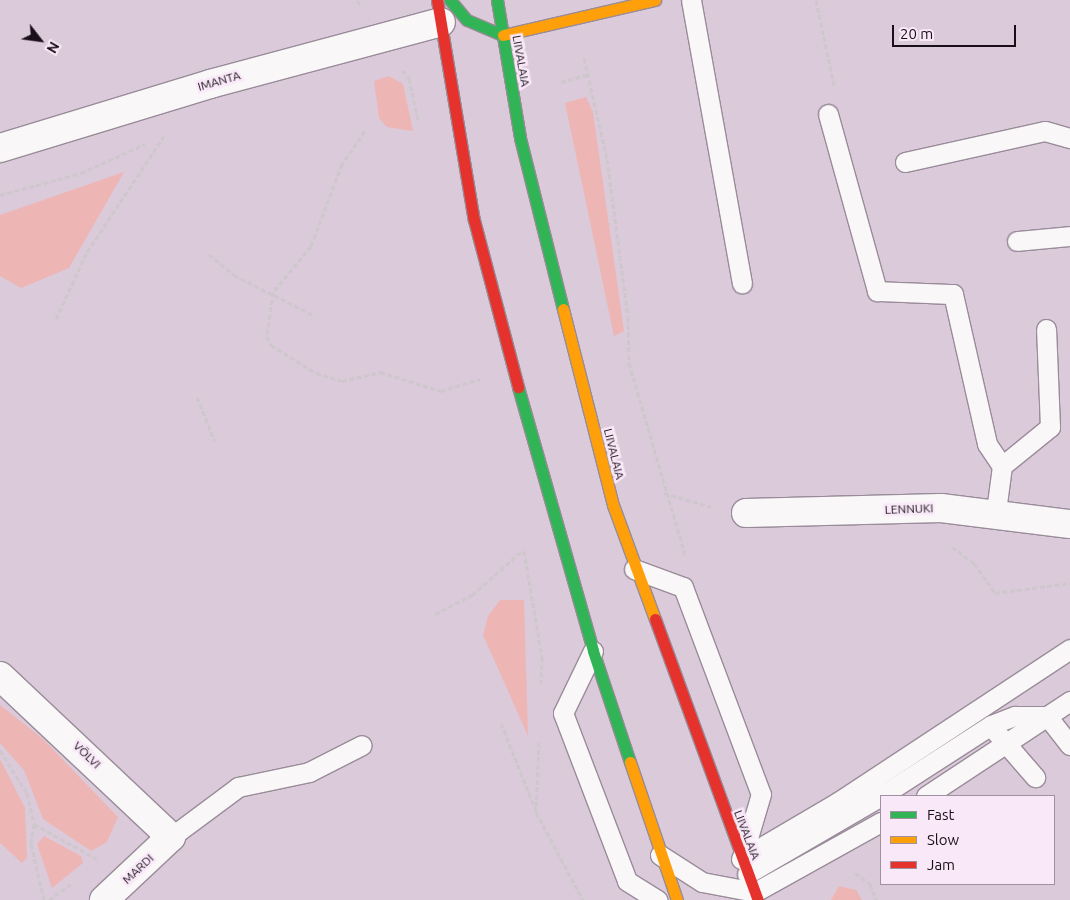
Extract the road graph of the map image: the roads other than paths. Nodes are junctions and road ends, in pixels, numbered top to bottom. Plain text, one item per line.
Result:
1 (497, 0) edge
2 (655, 0) edge
3 (691, 0) edge
4 (443, 8) edge
5 (503, 35) junction
6 (828, 114) road end
7 (1070, 138) edge
8 (0, 148) edge
9 (904, 162) dead end
10 (1070, 236) edge
11 (1017, 241) dead end
12 (742, 283) dead end
13 (1046, 329) dead end
14 (1002, 466) junction
15 (996, 511) junction
16 (746, 513) road end
17 (1070, 524) edge
18 (634, 569) junction
19 (593, 650) junction
20 (1070, 650) edge
21 (0, 676) edge
22 (1070, 701) edge
23 (1047, 716) junction
24 (991, 724) junction
25 (1002, 742) junction
26 (362, 745) dead end
27 (1070, 745) edge
28 (1035, 777) dead end
29 (883, 795) edge
30 (927, 795) edge
31 (880, 797) edge
32 (880, 823) edge
33 (171, 837) junction
34 (660, 855) junction
35 (744, 866) junction
36 (756, 896) edge
37 (104, 900) edge
38 (657, 900) edge
39 (677, 900) edge

1 - 5 main road, LIIVALAIA
2 - 5 main road
3 - 12 lane
4 - 5 main road
4 - 8 street, IMANTA
4 - 19 main road
5 - 18 main road, LIIVALAIA
6 - 14 lane
7 - 9 lane
10 - 11 lane
13 - 14 lane
14 - 15 lane
15 - 16 street, LENNUKI
15 - 17 street, LENNUKI
18 - 35 main road, LIIVALAIA
18 - 35 lane
19 - 34 main road
19 - 38 lane
20 - 35 lane
21 - 33 street, VÕLVI
22 - 23 lane
23 - 24 lane
23 - 25 lane
23 - 27 lane
24 - 25 lane
24 - 29 lane
25 - 28 lane
25 - 30 lane
26 - 33 lane
31 - 35 lane
32 - 36 lane
33 - 37 street, MARDI
34 - 36 lane
34 - 39 main road
35 - 36 main road, LIIVALAIA

